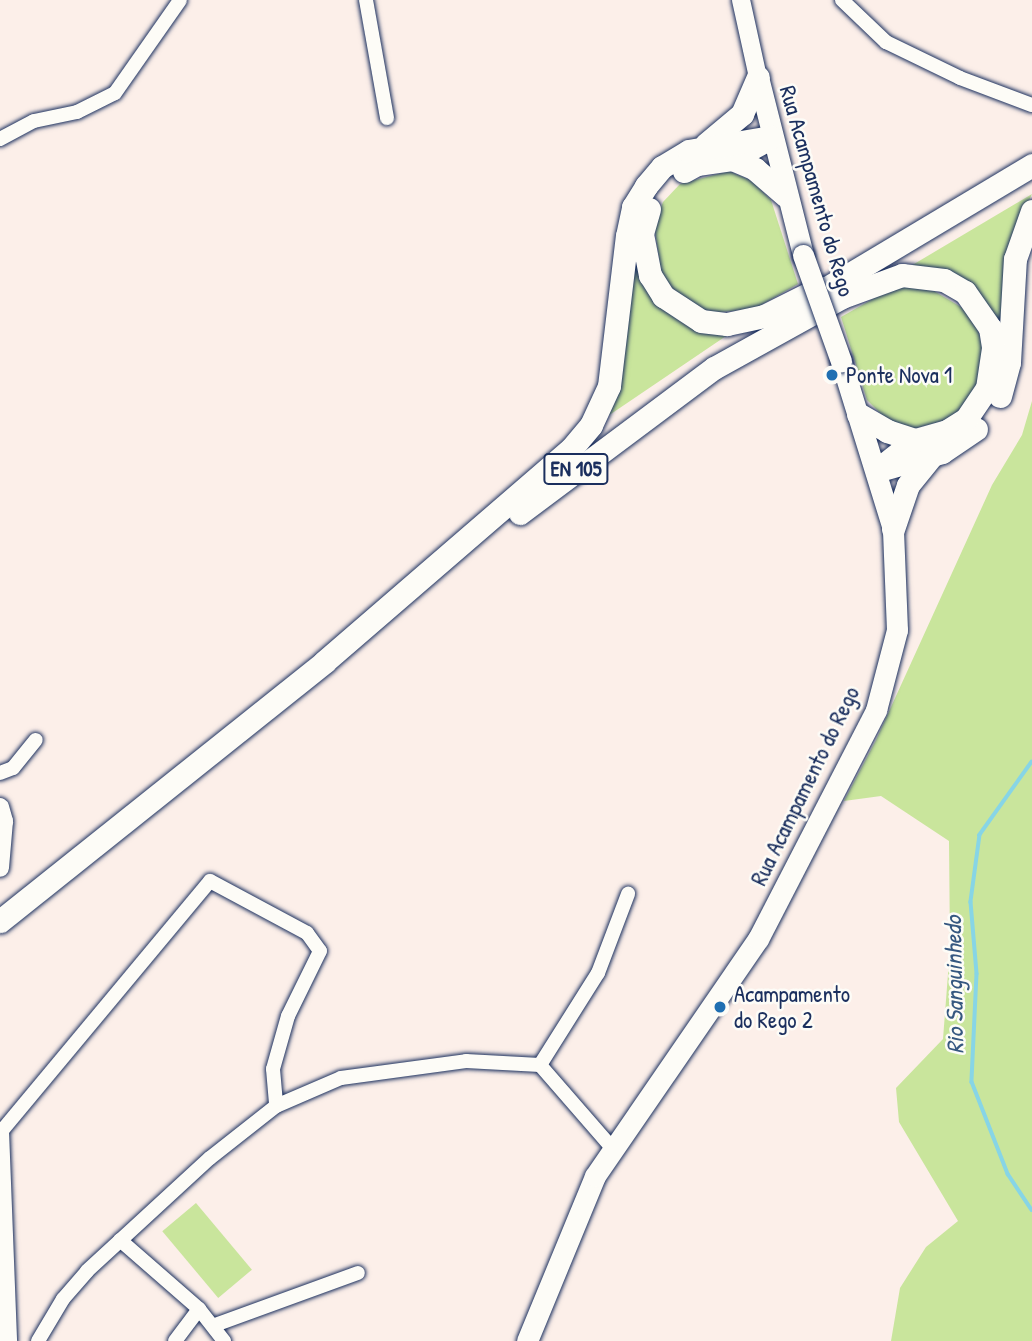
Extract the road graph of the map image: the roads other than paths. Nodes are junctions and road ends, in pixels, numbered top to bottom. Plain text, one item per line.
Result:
1 (180, 0) edge
2 (366, 0) edge
3 (741, 0) edge
4 (842, 0) edge
5 (758, 78) junction
6 (1032, 105) edge
7 (387, 118) dead end
8 (771, 137) junction
9 (0, 139) edge
10 (700, 148) junction
11 (732, 159) junction
12 (1032, 165) edge
13 (1032, 179) edge
14 (786, 195) junction
15 (1032, 211) edge
16 (864, 266) junction
17 (842, 297) junction
18 (858, 414) junction
19 (924, 448) junction
20 (877, 470) junction
21 (893, 529) junction
22 (474, 536) junction
23 (324, 662) junction
24 (36, 740) dead end
25 (0, 773) edge
26 (0, 807) edge
27 (0, 868) edge
28 (628, 894) dead end
29 (0, 921) edge
30 (540, 1065) junction
31 (276, 1106) junction
32 (0, 1132) edge
33 (613, 1149) junction
34 (120, 1240) junction
35 (358, 1273) dead end
36 (199, 1309) junction
37 (215, 1325) junction
38 (8, 1341) edge
39 (38, 1341) edge
40 (175, 1341) edge
41 (225, 1341) edge
42 (527, 1341) edge

1 - 9 street
2 - 7 street
3 - 5 street, Rua Acampamento do Rego
4 - 6 street
5 - 8 main road, Rua Acampamento do Rego
5 - 10 main road
8 - 10 main road
8 - 11 main road
8 - 14 main road, Rua Acampamento do Rego
10 - 22 main road
11 - 14 main road
11 - 16 main road
12 - 16 main road, EN 105
13 - 17 main road, EN 105
14 - 18 main road, Rua Acampamento do Rego, bridge
15 - 19 main road
16 - 22 main road, EN 105
17 - 19 main road
17 - 23 main road, EN 105
18 - 19 main road
18 - 20 main road, Rua Acampamento do Rego
19 - 20 main road
19 - 21 main road
20 - 21 main road, Rua Acampamento do Rego
21 - 33 main road, Rua Acampamento do Rego
22 - 23 main road, EN 105
23 - 29 main road, EN 105
24 - 25 street
26 - 27 street
28 - 30 street
30 - 31 street
30 - 33 street
31 - 32 street
31 - 34 street
32 - 38 street
33 - 42 main road, Rua Acampamento do Rego
34 - 36 street
34 - 39 street
35 - 37 street
36 - 37 street
36 - 40 street
37 - 41 street

